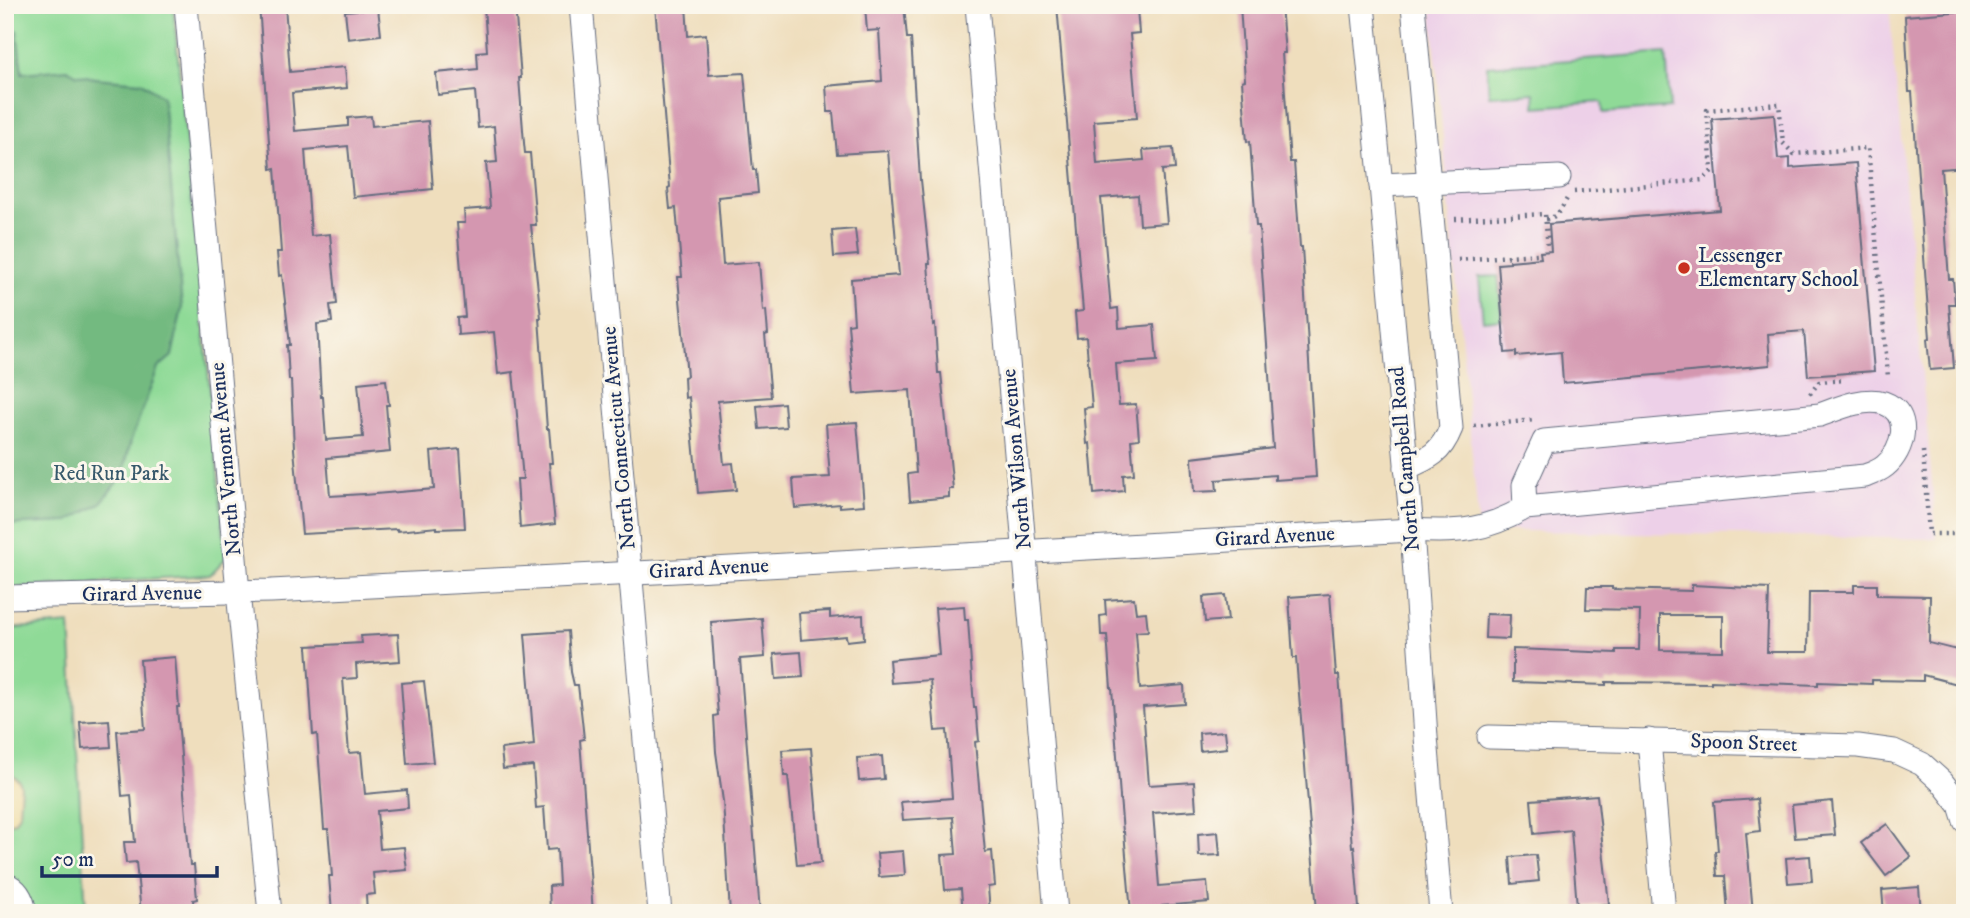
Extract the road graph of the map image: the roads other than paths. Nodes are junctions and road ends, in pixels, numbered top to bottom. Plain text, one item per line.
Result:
1 (186, 5) edge
2 (581, 5) edge
3 (977, 5) edge
4 (1363, 5) edge
5 (1413, 5) edge
6 (1559, 177) dead end
7 (1429, 184) junction
8 (1381, 185) junction
9 (1406, 468) junction
10 (1525, 508) junction
11 (1412, 530) junction
12 (1025, 551) junction
13 (631, 573) junction
14 (238, 592) junction
15 (5, 597) edge
16 (1489, 737) dead end
17 (1649, 740) junction
18 (1965, 821) edge
19 (5, 884) edge
20 (25, 913) edge
21 (270, 913) edge
22 (660, 913) edge
23 (1056, 913) edge
24 (1441, 913) edge
25 (1664, 913) edge

1 - 14 street, North Vermont Avenue
2 - 13 street, North Connecticut Avenue
3 - 12 street, North Wilson Avenue
4 - 8 street, North Campbell Road
5 - 7 street
6 - 7 street
7 - 8 street
7 - 9 street
8 - 9 street, North Campbell Road
9 - 11 street, North Campbell Road
10 - 10 street
10 - 11 street, Girard Avenue
11 - 12 street, Girard Avenue
11 - 24 street, North Campbell Road
12 - 13 street, Girard Avenue
12 - 23 street, North Wilson Avenue
13 - 14 street, Girard Avenue
13 - 22 street, North Connecticut Avenue
14 - 15 street, Girard Avenue
14 - 21 street, North Vermont Avenue
16 - 17 street, Spoon Street
17 - 18 street, Spoon Street
17 - 25 street
19 - 20 street

